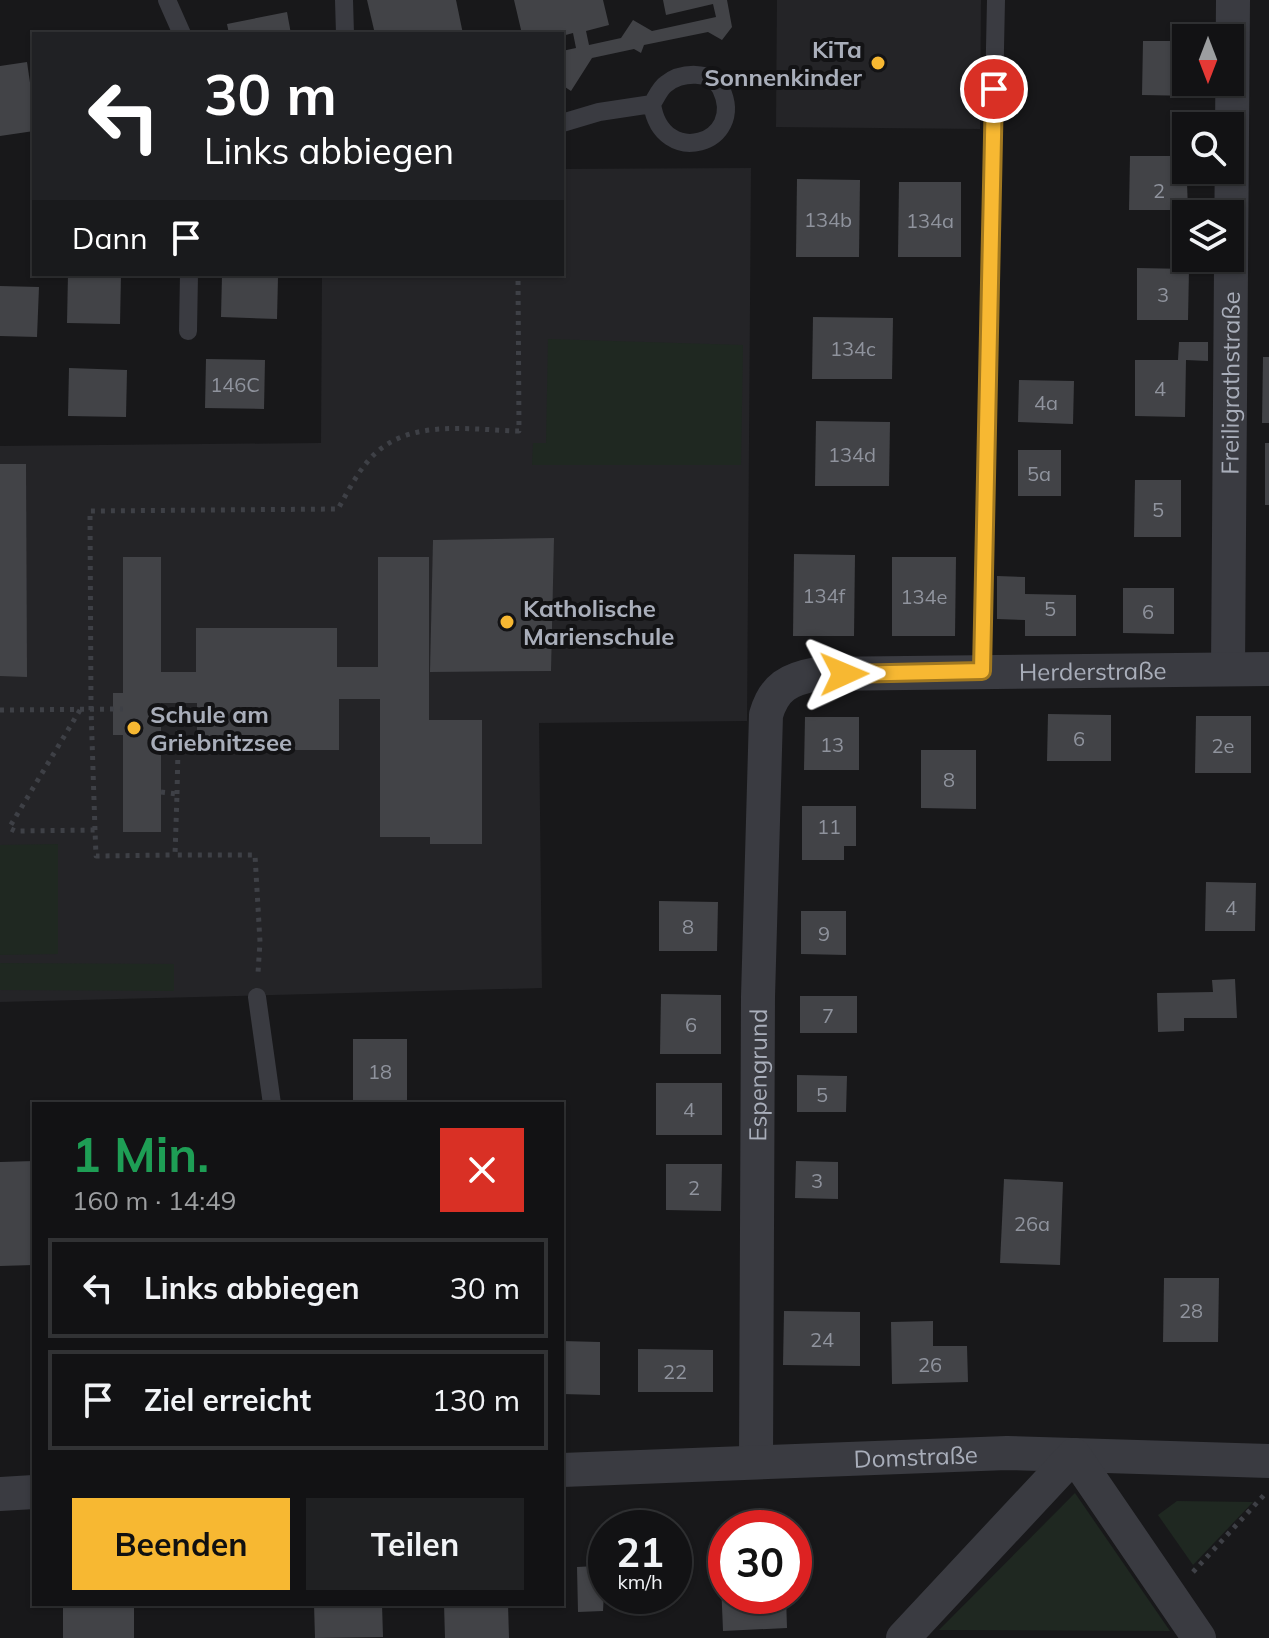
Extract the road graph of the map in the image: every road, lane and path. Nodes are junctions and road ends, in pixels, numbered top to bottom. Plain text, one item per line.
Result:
1 (167, 0) edge
2 (344, 0) edge
3 (996, 0) edge
4 (1233, 0) edge
5 (181, 32) edge
6 (345, 32) edge
7 (652, 104) dead end
8 (564, 122) edge
9 (189, 276) edge
10 (518, 276) edge
11 (188, 331) dead end
12 (1228, 669) junction
13 (1269, 669) edge
14 (982, 671) junction
15 (777, 692) joint
16 (179, 703) dead end
17 (91, 709) junction
18 (123, 709) dead end
19 (0, 710) edge
20 (80, 710) junction
21 (161, 792) dead end
22 (177, 794) junction
23 (0, 821) edge
24 (9, 828) junction
25 (95, 830) junction
26 (175, 855) junction
27 (257, 997) joint
28 (272, 1102) edge
29 (1074, 1455) junction
30 (756, 1461) junction
31 (1269, 1461) edge
32 (564, 1470) edge
33 (1269, 1489) edge
34 (32, 1492) edge
35 (0, 1494) edge
36 (1171, 1597) junction
37 (903, 1638) edge
38 (1199, 1638) edge

1 - 5 lane
2 - 6 lane
3 - 14 lane
4 - 12 street, Freiligrathstraße
7 - 8 lane
9 - 11 lane
10 - 17 path
12 - 13 street, Herderstraße
12 - 14 street, Herderstraße
14 - 15 street, Herderstraße
15 - 30 street, Espengrund
16 - 22 path
17 - 18 path
17 - 20 path
17 - 25 path
19 - 20 path
20 - 24 path
21 - 22 path
22 - 26 path
23 - 24 path
24 - 25 path
25 - 26 path
26 - 27 path
27 - 28 lane
29 - 30 street, Domstraße
29 - 31 street, Domstraße
29 - 36 street
29 - 37 street
30 - 32 street, Domstraße
33 - 36 path
34 - 35 street
36 - 38 street

